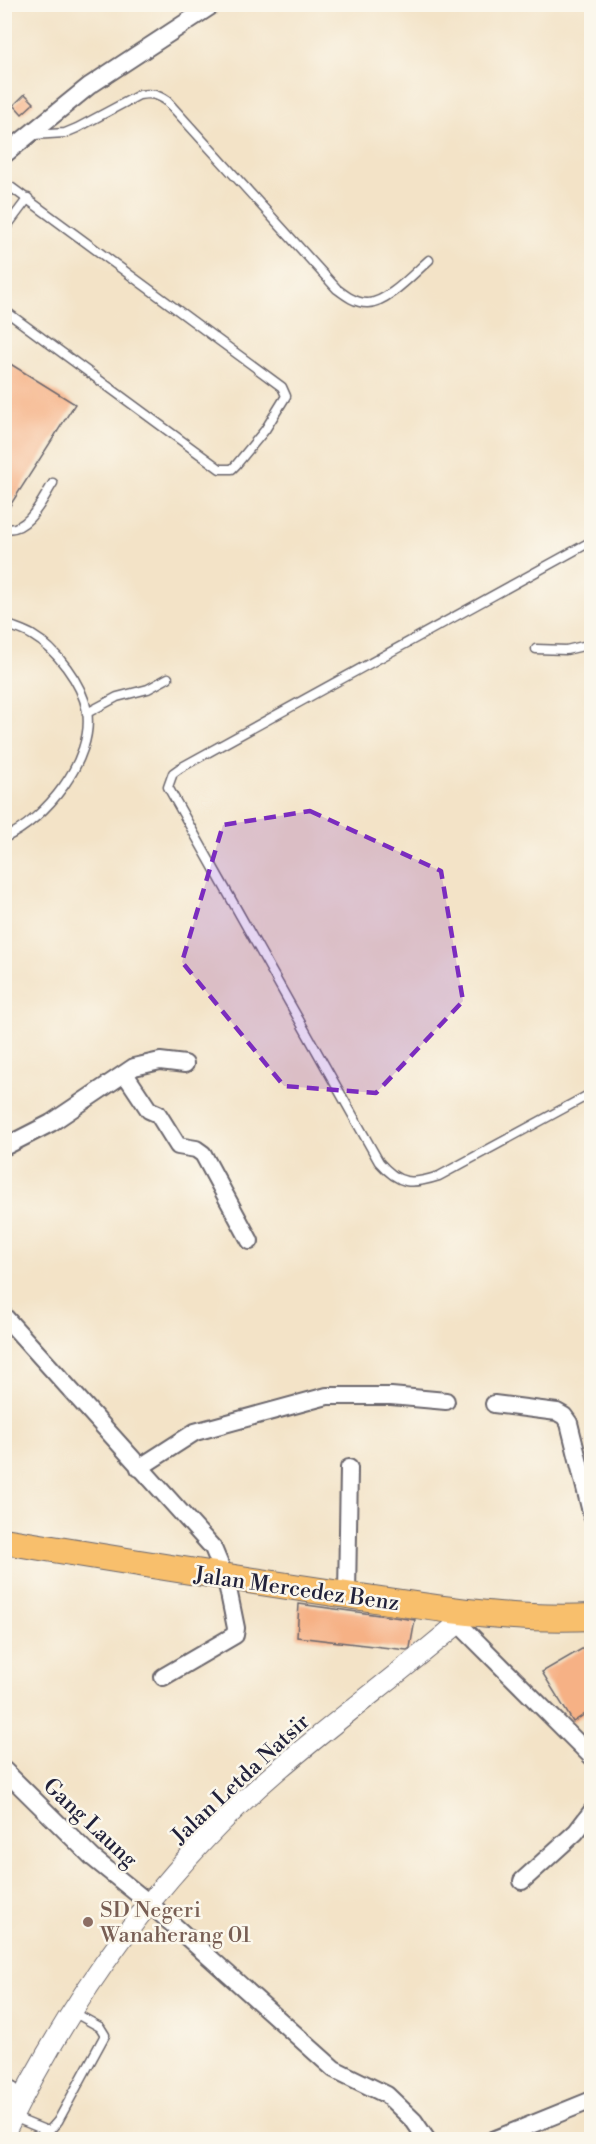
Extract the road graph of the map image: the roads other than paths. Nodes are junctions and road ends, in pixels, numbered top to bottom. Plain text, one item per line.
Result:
1 (214, 4) edge
2 (196, 10) edge
3 (26, 136) junction
4 (4, 154) edge
5 (4, 182) edge
6 (28, 198) junction
7 (4, 230) edge
8 (429, 260) dead end
9 (4, 310) edge
10 (53, 483) dead end
11 (4, 528) edge
12 (591, 543) edge
13 (6, 624) dead end
14 (591, 644) edge
15 (536, 649) dead end
16 (168, 678) dead end
17 (87, 713) junction
18 (4, 838) edge
19 (185, 1064) dead end
20 (125, 1074) junction
21 (591, 1093) edge
22 (4, 1147) edge
23 (250, 1241) dead end
24 (4, 1316) edge
25 (446, 1401) dead end
26 (494, 1404) dead end
27 (140, 1468) junction
28 (349, 1468) dead end
29 (591, 1516) edge
30 (4, 1541) edge
31 (226, 1579) junction
32 (346, 1595) junction
33 (591, 1617) edge
34 (463, 1619) junction
35 (163, 1677) dead end
36 (591, 1757) edge
37 (4, 1770) edge
38 (591, 1811) edge
39 (522, 1881) dead end
40 (150, 1904) junction
41 (73, 2012) junction
42 (4, 2083) edge
43 (591, 2100) edge
44 (13, 2117) edge
45 (427, 2139) edge
46 (494, 2139) edge

1 - 2 street
2 - 3 street
3 - 4 street
3 - 8 lane
5 - 6 lane
6 - 7 lane
6 - 9 lane
10 - 11 lane
12 - 21 lane
13 - 17 lane
14 - 15 lane
16 - 17 lane
17 - 18 lane
19 - 20 street
20 - 22 street
20 - 23 street
24 - 27 street
25 - 27 street
26 - 29 street
27 - 31 street
28 - 32 street
30 - 31 main road, Jalan Mercedez Benz
31 - 32 main road, Jalan Mercedez Benz
31 - 35 street
32 - 34 main road, Jalan Mercedez Benz
33 - 34 main road, Jalan Mercedez Benz
34 - 36 street
34 - 40 street, Jalan Letda Natsir
37 - 40 street, Gang Laung
38 - 39 street
40 - 41 street, Jalan Letda Natsir
40 - 45 street, Gang Laung
41 - 44 street, Jalan Letda Natsir
41 - 44 lane
42 - 44 street
43 - 46 street

